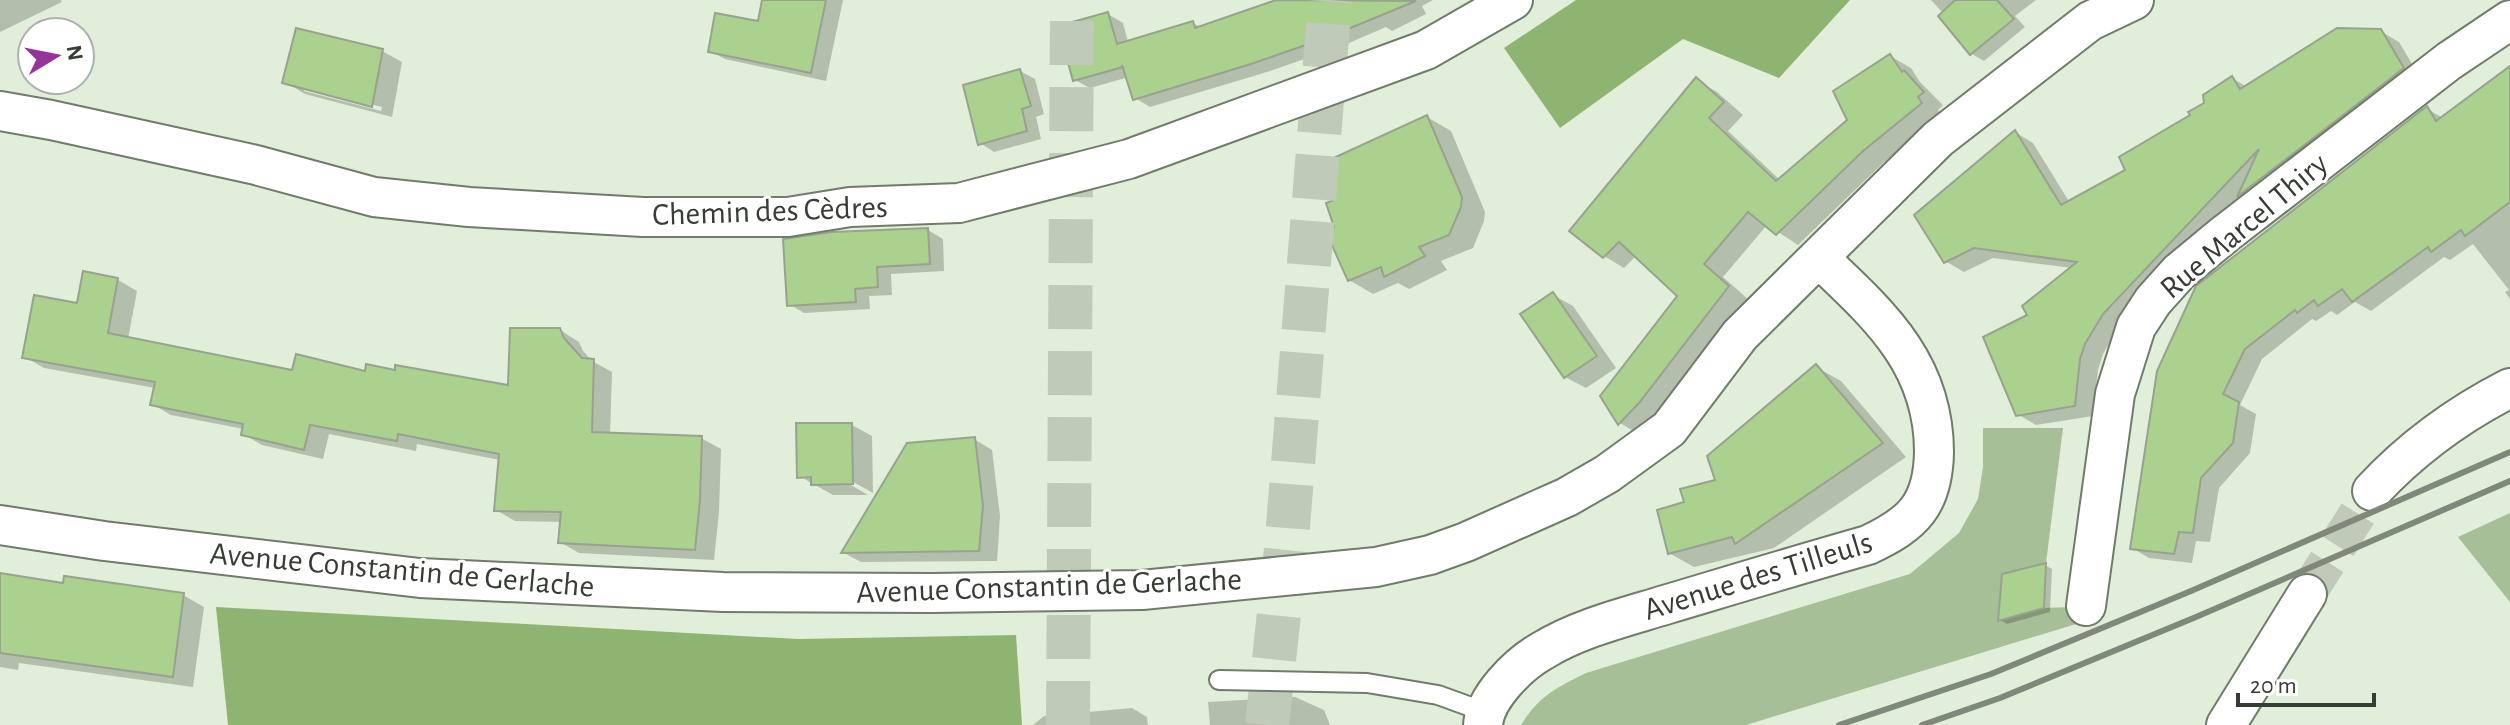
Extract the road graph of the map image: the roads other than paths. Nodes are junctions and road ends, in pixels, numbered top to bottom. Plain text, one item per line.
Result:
1 (1513, 0) edge
2 (2134, 0) edge
3 (2510, 20) edge
4 (0, 111) edge
5 (1819, 258) junction
6 (2510, 388) edge
7 (2372, 491) tunnel mouth
8 (0, 525) edge
9 (2307, 594) tunnel mouth
10 (2086, 606) dead end
11 (1219, 680) dead end
12 (1484, 718) edge
13 (2226, 725) edge

1 - 4 street, Chemin des Cèdres
2 - 5 street, Avenue Constantin de Gerlache
3 - 10 street, Rue Marcel Thiry
5 - 8 street, Avenue Constantin de Gerlache
5 - 12 street, Avenue des Tilleuls
6 - 7 street
9 - 13 street
11 - 12 lane

